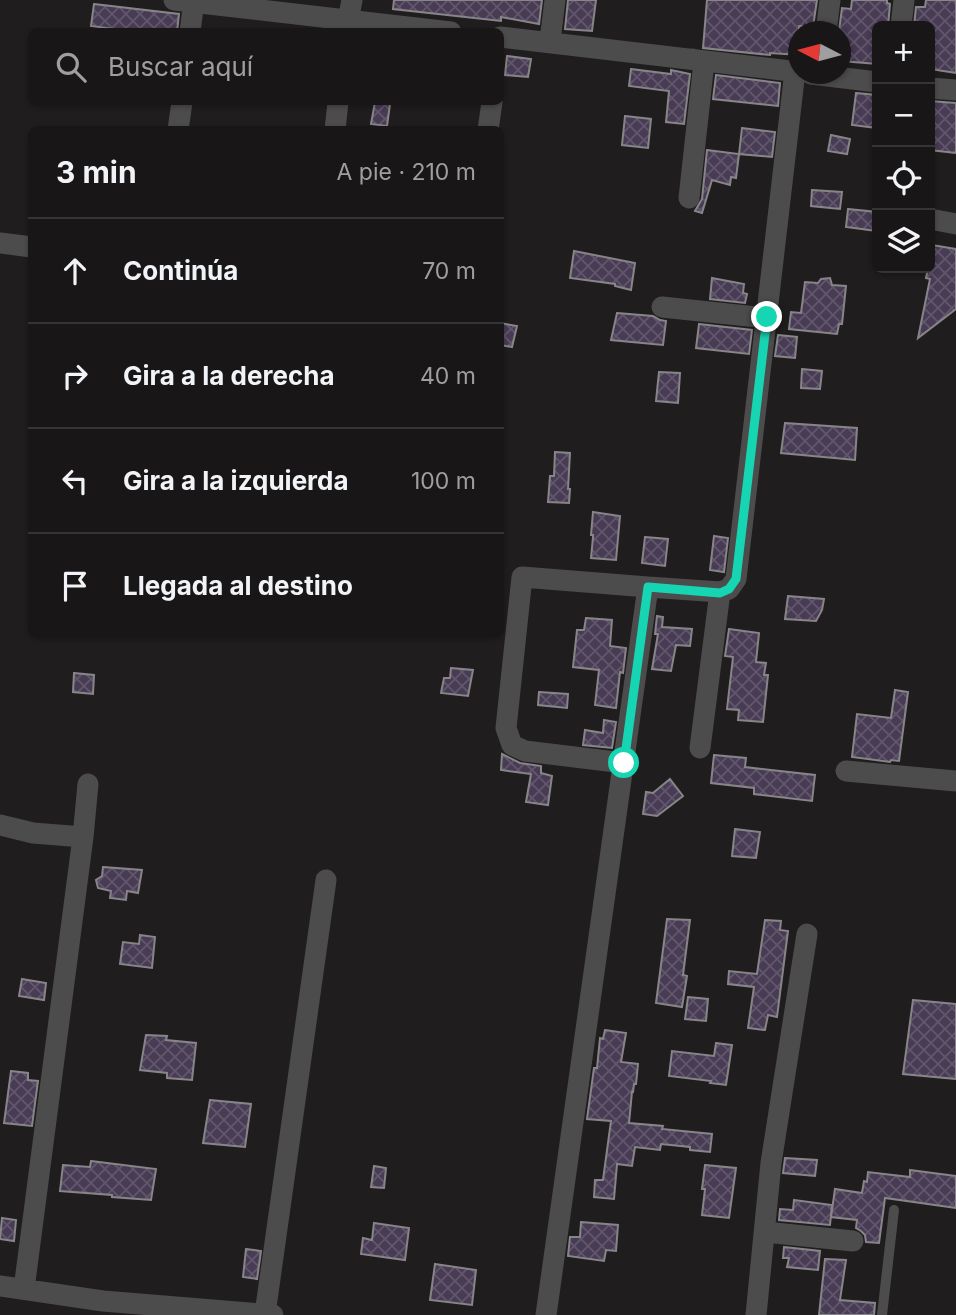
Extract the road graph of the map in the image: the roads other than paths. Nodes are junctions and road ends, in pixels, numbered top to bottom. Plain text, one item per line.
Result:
1 (555, 0) edge
2 (830, 0) edge
3 (904, 0) edge
4 (184, 1) edge
5 (348, 17) edge
6 (827, 21) edge
7 (902, 21) edge
8 (189, 28) edge
9 (424, 28) edge
10 (504, 37) edge
11 (550, 41) junction
12 (704, 62) junction
13 (788, 71) edge
14 (851, 79) edge
15 (872, 81) edge
16 (807, 84) edge
17 (935, 88) edge
18 (956, 90) edge
19 (182, 105) edge
20 (338, 105) edge
21 (492, 105) edge
22 (179, 126) edge
23 (335, 126) edge
24 (489, 126) edge
25 (689, 198) dead end
26 (935, 220) edge
27 (956, 223) edge
28 (0, 243) edge
29 (28, 246) edge
30 (662, 307) dead end
31 (767, 317) junction
32 (648, 587) junction
33 (720, 593) junction
34 (700, 748) dead end
35 (624, 763) junction
36 (846, 771) dead end
37 (956, 781) edge
38 (88, 784) dead end
39 (0, 825) edge
40 (83, 837) junction
41 (326, 880) dead end
42 (807, 934) dead end
43 (894, 1210) dead end
44 (765, 1232) junction
45 (853, 1241) dead end
46 (0, 1286) edge
47 (24, 1289) junction
48 (102, 1308) edge
49 (219, 1312) edge
50 (269, 1315) edge
51 (546, 1315) edge
52 (756, 1315) edge
53 (882, 1315) edge

1 - 11 street
2 - 6 street
3 - 7 street
4 - 5 street
4 - 8 street
5 - 9 street
10 - 11 street
11 - 12 street
12 - 13 street
12 - 25 street
14 - 15 street
16 - 31 street
17 - 18 street
19 - 22 street
20 - 23 street
21 - 24 street
26 - 27 street
28 - 29 street
30 - 31 street
31 - 33 street
32 - 33 street
32 - 35 street
32 - 35 street
33 - 34 street
35 - 51 street
36 - 37 street
38 - 40 street
39 - 40 street
40 - 47 street
41 - 50 street
42 - 44 street
43 - 53 lane
44 - 45 street
44 - 52 street
46 - 47 street
47 - 48 street
48 - 49 street
49 - 50 street

